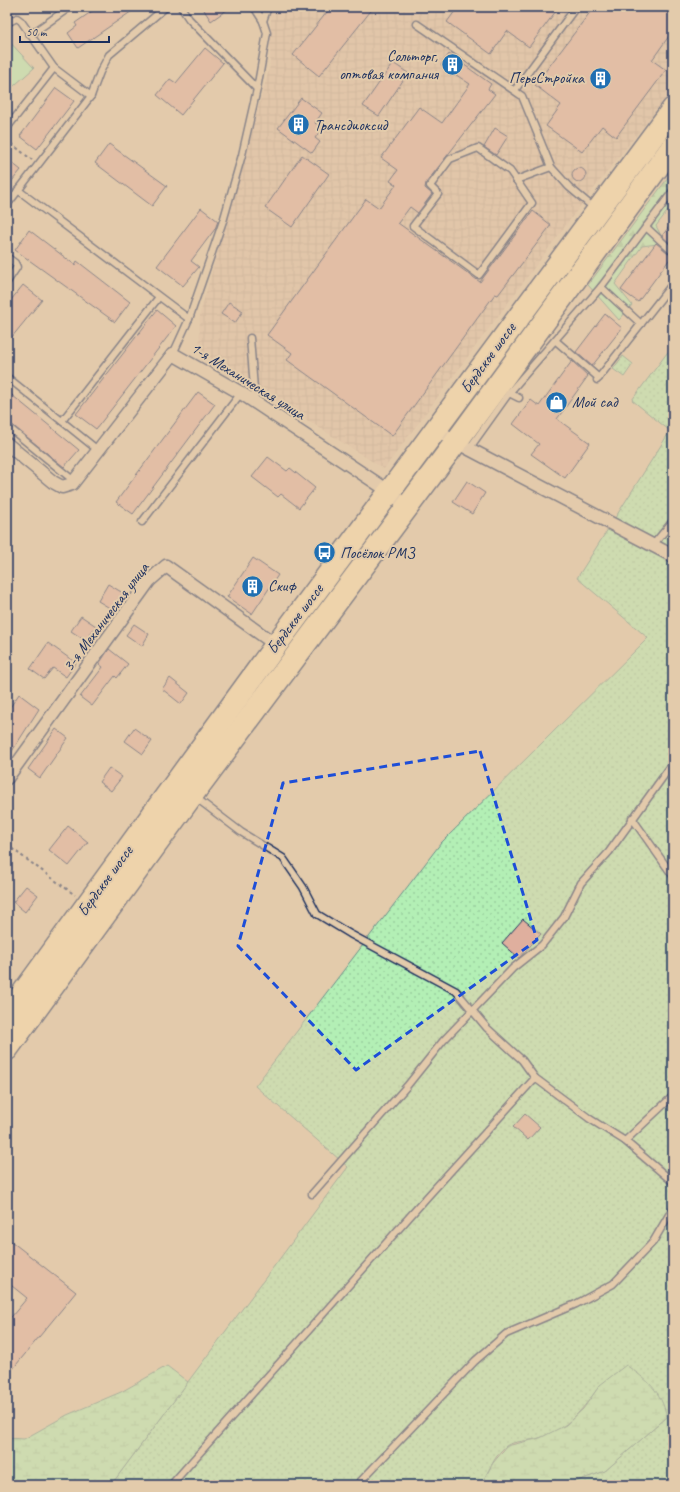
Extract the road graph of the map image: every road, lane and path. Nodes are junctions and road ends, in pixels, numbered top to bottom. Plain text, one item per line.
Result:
1 (70, 7) edge
2 (166, 7) edge
3 (181, 7) edge
4 (254, 7) edge
5 (268, 7) edge
6 (576, 7) edge
7 (263, 21) junction
8 (7, 23) edge
9 (418, 24) dead end
10 (30, 35) junction
11 (54, 68) junction
12 (257, 89) junction
13 (515, 90) junction
14 (91, 96) junction
15 (673, 109) edge
16 (7, 128) edge
17 (7, 140) edge
18 (673, 146) edge
19 (37, 165) junction
20 (551, 167) junction
21 (516, 180) junction
22 (18, 190) junction
23 (673, 191) edge
24 (7, 204) edge
25 (597, 210) junction
26 (646, 227) junction
27 (673, 252) edge
28 (7, 257) edge
29 (7, 282) edge
30 (673, 283) edge
31 (602, 287) junction
32 (159, 297) junction
33 (189, 319) junction
34 (641, 324) junction
35 (250, 338) dead end
36 (556, 341) junction
37 (173, 354) junction
38 (7, 377) edge
39 (241, 393) junction
40 (509, 393) junction
41 (519, 398) dead end
42 (255, 402) junction
43 (62, 421) junction
44 (7, 426) edge
45 (436, 429) junction
46 (7, 444) edge
47 (462, 445) junction
48 (99, 451) junction
49 (74, 481) junction
50 (390, 492) junction
51 (407, 507) junction
52 (673, 521) edge
53 (142, 522) dead end
54 (653, 545) junction
55 (673, 556) edge
56 (276, 645) junction
57 (673, 763) edge
58 (7, 778) edge
59 (192, 795) junction
60 (632, 818) junction
61 (7, 845) edge
62 (673, 876) edge
63 (88, 905) junction
64 (472, 1011) junction
65 (7, 1015) edge
66 (7, 1049) edge
67 (535, 1078) junction
68 (673, 1096) edge
69 (625, 1141) junction
70 (673, 1182) edge
71 (312, 1194) dead end
72 (673, 1208) edge
73 (172, 1485) edge
74 (357, 1485) edge

1 - 10 lane
2 - 14 lane
3 - 12 lane
4 - 7 lane
5 - 7 lane
6 - 13 lane
7 - 12 lane
8 - 10 lane
9 - 13 lane
10 - 11 lane
11 - 14 lane
11 - 16 lane
12 - 33 lane
13 - 20 lane
14 - 19 lane
15 - 25 highway, Бердское шоссе
17 - 19 path
18 - 47 highway, Бердское шоссе
19 - 22 lane
20 - 21 lane
20 - 25 lane
21 - 21 lane
22 - 24 lane
22 - 32 lane
23 - 26 lane
25 - 45 highway, Бердское шоссе
26 - 27 lane
26 - 31 lane
28 - 29 lane
30 - 34 lane
31 - 34 lane
31 - 36 lane
32 - 33 lane
32 - 43 lane
33 - 37 lane
34 - 36 lane
35 - 42 lane
36 - 40 lane
37 - 39 street, 1-я Механическая улица
37 - 48 street, 1-я Механическая улица
38 - 43 lane
39 - 42 street, 1-я Механическая улица
39 - 53 lane
40 - 41 lane
40 - 47 lane
42 - 50 street, 1-я Механическая улица
43 - 48 lane
44 - 49 lane
45 - 47 street
45 - 50 highway, Бердское шоссе
46 - 49 street
47 - 51 highway, Бердское шоссе
47 - 54 street
48 - 49 street, 1-я Механическая улица
50 - 51 street, 1-я Механическая улица
50 - 56 highway, Бердское шоссе
51 - 59 highway, Бердское шоссе
52 - 54 lane
54 - 55 street
56 - 58 street, 3-я Механическая улица
56 - 63 highway, Бердское шоссе
57 - 60 lane
59 - 64 lane
59 - 66 highway, Бердское шоссе
60 - 62 lane
60 - 64 lane
61 - 63 path
63 - 65 highway, Бердское шоссе
64 - 67 lane
64 - 71 lane
67 - 69 lane
67 - 73 lane
68 - 69 lane
69 - 70 lane
72 - 74 lane

